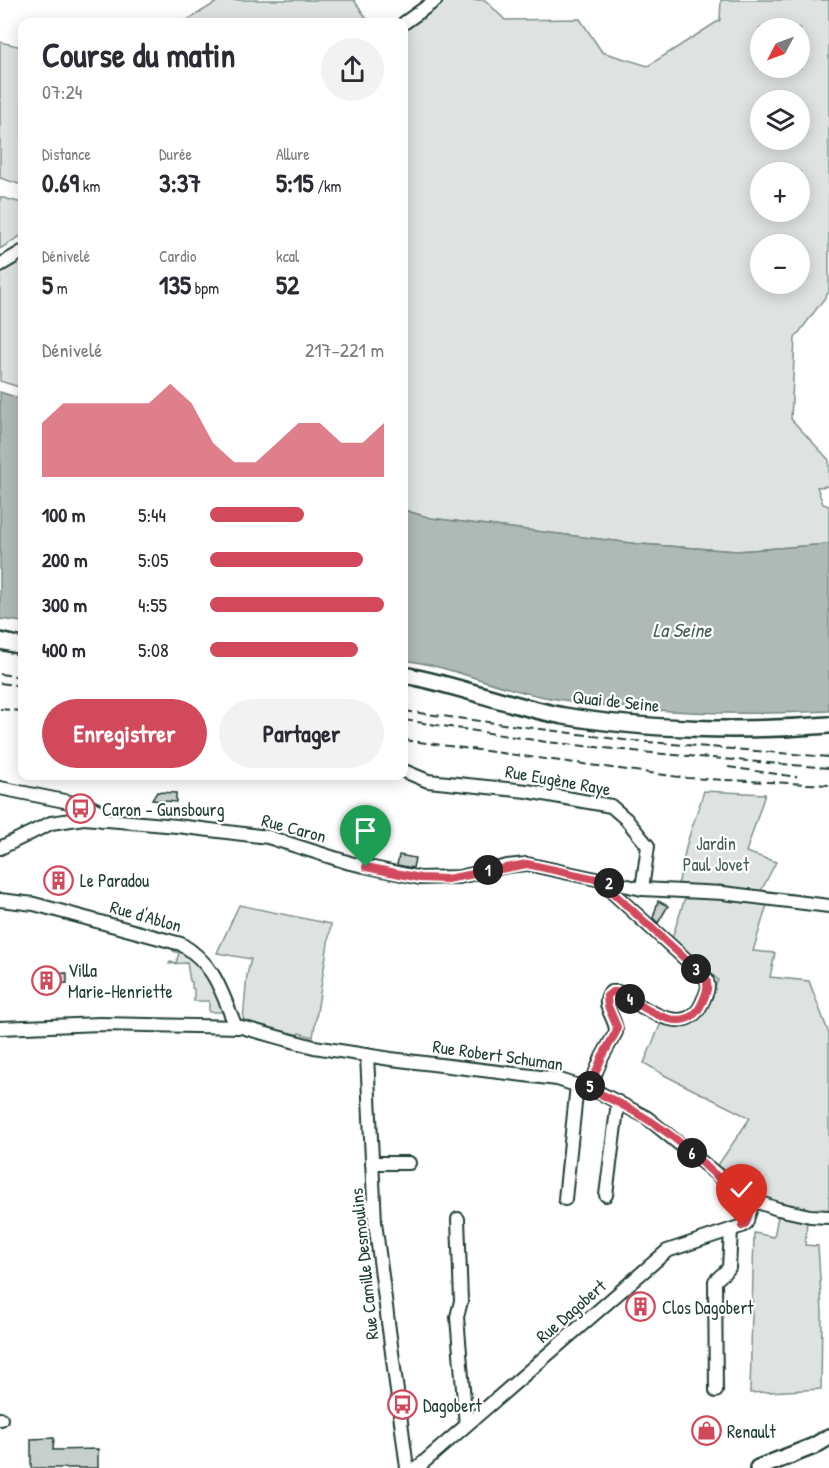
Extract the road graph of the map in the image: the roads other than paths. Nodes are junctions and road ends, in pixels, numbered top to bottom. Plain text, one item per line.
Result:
1 (436, 0) edge
2 (408, 20) edge
3 (18, 254) edge
4 (0, 265) edge
5 (0, 641) edge
6 (18, 645) edge
7 (408, 676) edge
8 (829, 725) edge
9 (408, 773) edge
10 (0, 788) edge
11 (102, 820) junction
12 (0, 848) edge
13 (609, 882) junction
14 (642, 889) junction
15 (0, 900) edge
16 (829, 906) edge
17 (236, 1027) junction
18 (0, 1028) edge
19 (367, 1055) junction
20 (577, 1085) junction
21 (589, 1089) junction
22 (618, 1102) junction
23 (372, 1163) junction
24 (409, 1163) dead end
25 (606, 1195) dead end
26 (564, 1199) dead end
27 (753, 1201) junction
28 (829, 1217) edge
29 (458, 1219) dead end
30 (731, 1230) junction
31 (716, 1391) dead end
32 (466, 1425) junction
33 (829, 1437) edge
34 (829, 1449) edge
35 (407, 1468) edge
36 (417, 1468) edge
37 (758, 1468) edge
38 (778, 1468) edge

1 - 2 street
3 - 4 street
5 - 6 main road
7 - 8 main road, Quai de Seine
9 - 14 street, Rue Eugène Raye
10 - 11 street
11 - 12 street, Rue Caron
11 - 13 street, Rue Caron
13 - 14 street, Rue Caron
13 - 21 street
14 - 16 street, Rue Caron
15 - 17 street, Rue d'Ablon
17 - 18 street, Rue Robert Schuman
17 - 19 street, Rue Robert Schuman
19 - 20 street, Rue Robert Schuman
19 - 23 street, Rue Camille Desmoulins
20 - 21 street, Rue Robert Schuman
20 - 26 street
21 - 22 street, Rue Robert Schuman
22 - 25 street
22 - 27 street, Rue Robert Schuman
23 - 24 street
23 - 35 street, Rue Camille Desmoulins
27 - 28 street, Rue Robert Schuman
27 - 30 street, Rue Dagobert
29 - 32 street
30 - 31 street
30 - 32 street, Rue Dagobert
32 - 36 street, Rue Dagobert
33 - 37 main road
34 - 38 main road

